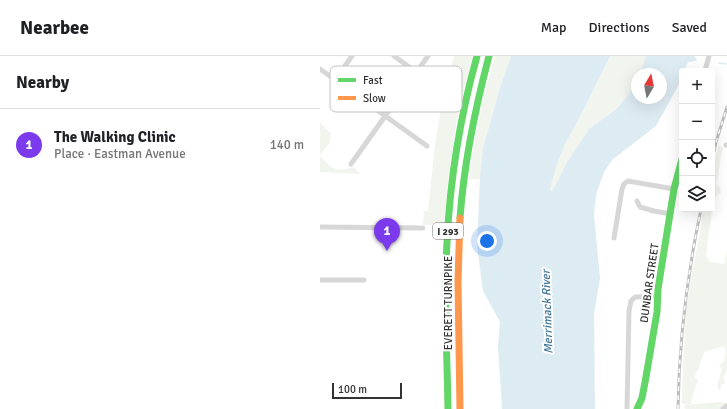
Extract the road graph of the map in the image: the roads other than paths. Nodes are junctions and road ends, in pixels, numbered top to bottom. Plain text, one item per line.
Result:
1 (352, 56) edge
2 (394, 56) edge
3 (428, 56) edge
4 (477, 56) edge
5 (489, 56) edge
6 (709, 56) edge
7 (345, 66) edge
8 (408, 66) edge
9 (420, 66) edge
10 (706, 68) edge
11 (320, 69) edge
12 (330, 76) edge
13 (379, 112) edge
14 (388, 112) edge
15 (385, 116) junction
16 (427, 146) dead end
17 (351, 164) dead end
18 (679, 170) edge
19 (674, 189) junction
20 (637, 201) dead end
21 (671, 214) junction
22 (320, 226) edge
23 (423, 228) dead end
24 (614, 238) dead end
25 (320, 280) edge
26 (364, 280) dead end
27 (658, 296) junction
28 (727, 406) edge
29 (448, 409) edge
30 (460, 409) edge
31 (627, 409) edge
32 (637, 409) edge
33 (723, 409) edge

1 - 7 street
2 - 8 street
3 - 9 street
4 - 29 main road, EVERETT TURNPIKE / I 293
5 - 30 main road, EVERETT TURNPIKE / I 293
6 - 10 street
11 - 12 street
13 - 15 street
14 - 15 street
15 - 16 street
15 - 17 street
18 - 19 main road, DUNBAR STREET
19 - 21 main road, DUNBAR STREET
19 - 24 street
20 - 21 street
21 - 27 main road, DUNBAR STREET
22 - 23 street
25 - 26 street
27 - 31 street
27 - 32 main road, DUNBAR STREET
28 - 33 street

